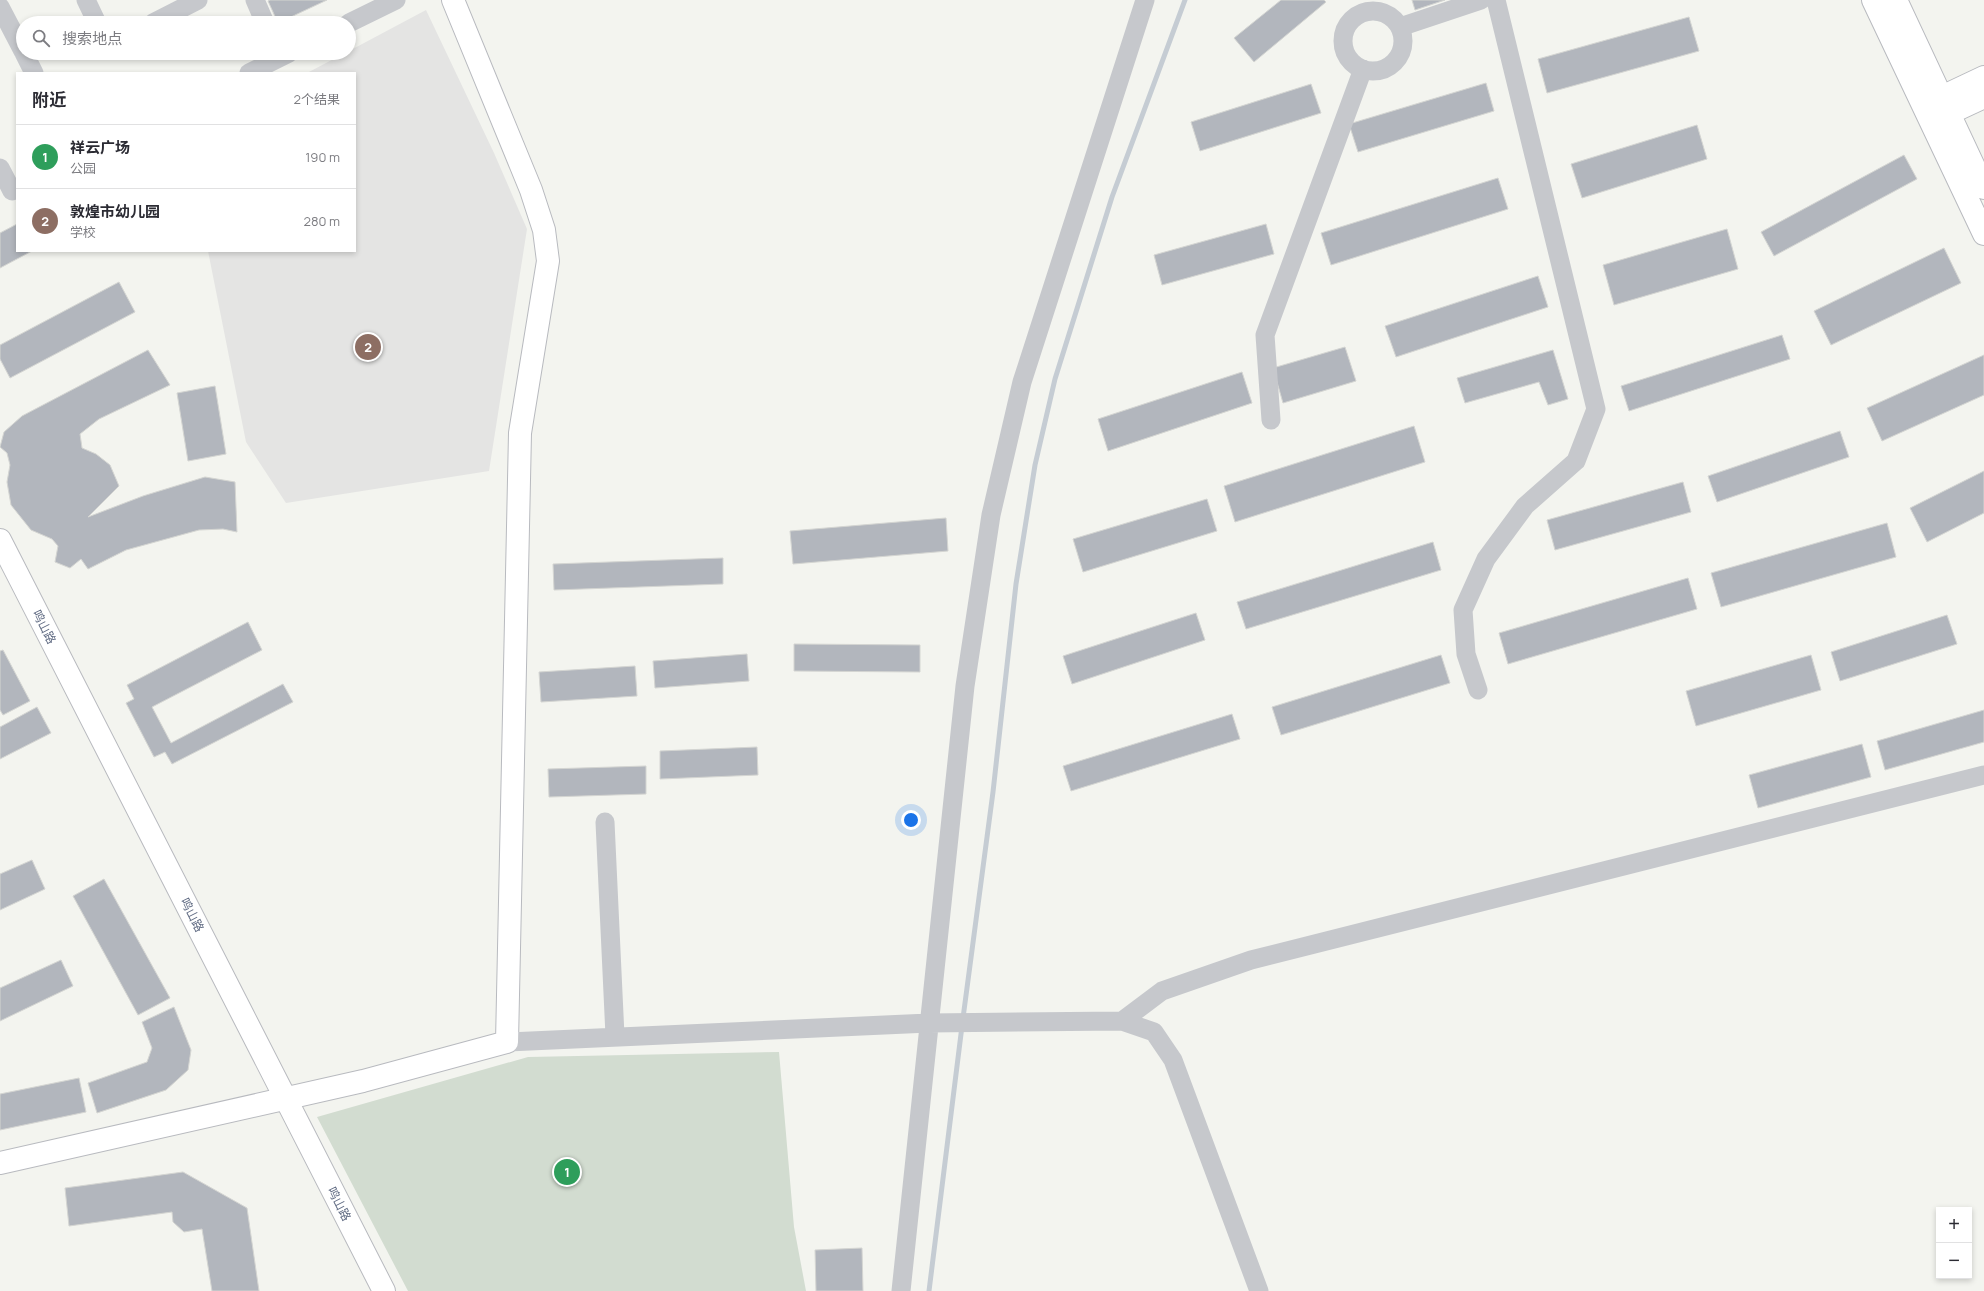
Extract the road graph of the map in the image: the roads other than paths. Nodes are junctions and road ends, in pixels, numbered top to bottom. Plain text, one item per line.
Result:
1 (86, 0) edge
2 (198, 0) edge
3 (255, 0) edge
4 (396, 0) edge
5 (453, 0) edge
6 (1145, 0) edge
7 (1481, 0) edge
8 (1496, 0) edge
9 (1874, 0) edge
10 (1896, 0) edge
11 (177, 5) edge
12 (0, 7) edge
13 (1358, 7) edge
14 (94, 16) edge
15 (162, 16) edge
16 (262, 16) edge
17 (356, 20) edge
18 (1400, 27) junction
19 (16, 37) edge
20 (28, 60) edge
21 (273, 60) edge
22 (1363, 69) junction
23 (34, 72) edge
24 (251, 72) edge
25 (1984, 77) edge
26 (1984, 97) edge
27 (1937, 109) junction
28 (0, 168) edge
29 (1984, 188) edge
30 (10, 192) edge
31 (1984, 234) edge
32 (1271, 420) dead end
33 (0, 540) edge
34 (1478, 690) dead end
35 (1984, 775) edge
36 (605, 822) dead end
37 (1122, 1021) junction
38 (929, 1023) junction
39 (615, 1036) junction
40 (507, 1042) junction
41 (285, 1098) junction
42 (0, 1163) edge
43 (384, 1291) edge
44 (901, 1291) edge
45 (1259, 1291) edge

1 - 14 street
2 - 11 street
3 - 16 street
4 - 17 street
5 - 40 main road
6 - 38 street
7 - 18 street
8 - 34 street
9 - 27 main road
10 - 27 main road
11 - 15 street
12 - 19 street
13 - 18 street
13 - 22 street
18 - 22 street
20 - 23 street
21 - 24 street
22 - 32 street
25 - 27 main road
26 - 27 main road
27 - 29 main road
27 - 31 main road
28 - 30 street
33 - 41 main road, 鸣山路
35 - 37 street
36 - 39 street
37 - 38 street
37 - 45 street
38 - 39 street
38 - 44 street
39 - 40 street
40 - 41 main road
41 - 42 main road
41 - 43 main road, 鸣山路

